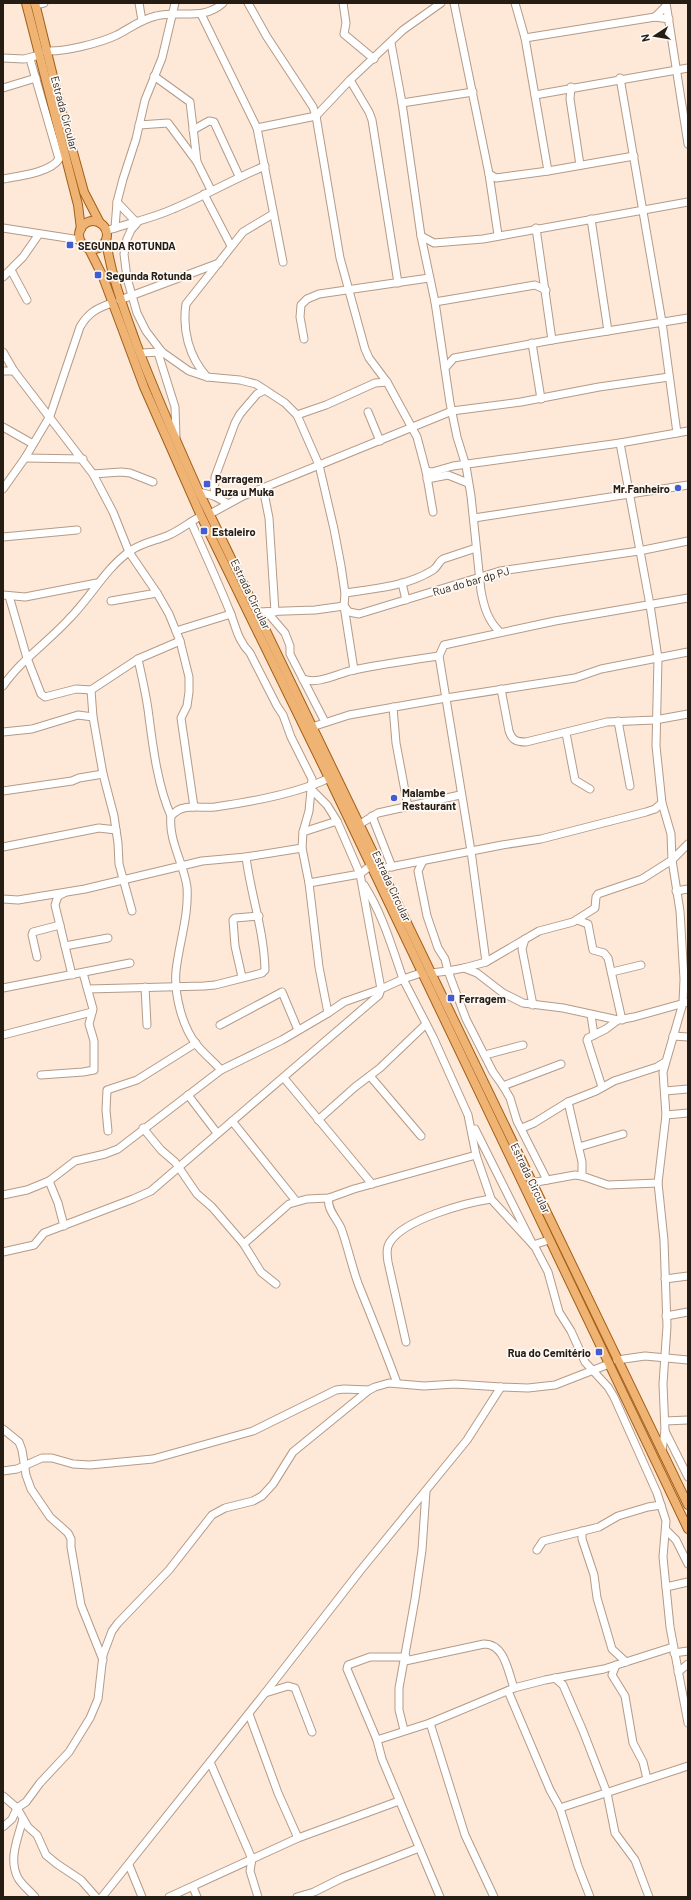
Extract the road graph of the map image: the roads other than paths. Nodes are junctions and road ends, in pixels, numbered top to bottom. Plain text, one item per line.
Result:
1 (26, 3) edge
2 (44, 3) edge
3 (139, 3) edge
4 (175, 3) edge
5 (224, 3) edge
6 (248, 3) edge
7 (343, 3) edge
8 (441, 3) edge
9 (454, 3) edge
10 (515, 3) edge
11 (35, 4) edge
12 (666, 4) edge
13 (172, 13) junction
14 (201, 14) junction
15 (655, 17) junction
16 (669, 19) junction
17 (142, 21) junction
18 (525, 38) junction
19 (391, 43) junction
20 (58, 52) junction
21 (42, 53) junction
22 (3, 58) edge
23 (30, 59) junction
24 (374, 59) junction
25 (49, 62) junction
26 (688, 68) edge
27 (676, 69) junction
28 (154, 76) junction
29 (36, 78) junction
30 (620, 78) junction
31 (350, 80) junction
32 (571, 87) junction
33 (3, 88) edge
34 (560, 90) junction
35 (473, 92) junction
36 (536, 95) junction
37 (570, 99) junction
38 (402, 103) junction
39 (316, 116) junction
40 (139, 125) junction
41 (257, 128) junction
42 (193, 130) junction
43 (688, 144) edge
44 (634, 156) junction
45 (197, 162) junction
46 (265, 166) junction
47 (580, 166) junction
48 (548, 171) junction
49 (489, 174) junction
50 (239, 176) junction
51 (496, 178) junction
52 (3, 179) edge
53 (490, 184) junction
54 (211, 190) junction
55 (204, 194) junction
56 (117, 202) junction
57 (688, 202) edge
58 (643, 210) junction
59 (273, 214) junction
60 (591, 219) junction
61 (137, 222) junction
62 (100, 223) junction
63 (3, 228) edge
64 (115, 228) junction
65 (536, 228) junction
66 (81, 229) junction
67 (106, 231) junction
68 (39, 234) junction
69 (498, 235) junction
70 (421, 236) junction
71 (80, 240) junction
72 (106, 240) junction
73 (434, 242) junction
74 (232, 246) junction
75 (88, 247) junction
76 (424, 254) junction
77 (283, 262) dead end
78 (219, 263) junction
79 (11, 270) junction
80 (3, 276) edge
81 (543, 276) junction
82 (430, 278) junction
83 (398, 283) junction
84 (535, 285) junction
85 (546, 290) junction
86 (348, 291) junction
87 (132, 295) junction
88 (27, 300) dead end
89 (116, 301) junction
90 (435, 302) junction
91 (688, 318) edge
92 (662, 322) junction
93 (608, 331) junction
94 (304, 339) dead end
95 (552, 340) junction
96 (532, 343) junction
97 (442, 351) junction
98 (3, 352) edge
99 (160, 353) junction
100 (140, 354) junction
101 (454, 358) junction
102 (445, 368) junction
103 (14, 370) junction
104 (3, 371) edge
105 (379, 371) junction
106 (207, 377) junction
107 (669, 377) junction
108 (375, 382) junction
109 (387, 382) junction
110 (265, 390) junction
111 (541, 399) junction
112 (452, 411) junction
113 (368, 412) dead end
114 (297, 415) junction
115 (50, 416) junction
116 (3, 427) edge
117 (412, 427) junction
118 (688, 431) edge
119 (678, 433) junction
120 (176, 438) junction
121 (380, 441) junction
122 (620, 443) junction
123 (33, 444) junction
124 (25, 458) junction
125 (83, 459) junction
126 (319, 465) junction
127 (466, 466) junction
128 (426, 471) junction
129 (93, 474) junction
130 (6, 479) edge
131 (427, 479) junction
132 (153, 482) dead end
133 (468, 484) junction
134 (688, 485) edge
135 (263, 488) junction
136 (3, 489) edge
137 (199, 492) junction
138 (630, 495) junction
139 (214, 496) junction
140 (227, 503) junction
141 (433, 512) dead end
142 (206, 515) junction
143 (474, 518) junction
144 (191, 522) junction
145 (77, 530) dead end
146 (3, 537) edge
147 (688, 541) edge
148 (476, 548) junction
149 (639, 550) junction
150 (129, 552) junction
151 (479, 578) junction
152 (97, 583) junction
153 (402, 583) junction
154 (157, 593) junction
155 (345, 593) junction
156 (6, 596) edge
157 (688, 598) edge
158 (406, 600) junction
159 (111, 601) dead end
160 (650, 605) junction
161 (344, 606) junction
162 (257, 612) junction
163 (271, 612) junction
164 (231, 614) junction
165 (492, 624) junction
166 (176, 631) junction
167 (500, 632) junction
168 (490, 634) junction
169 (180, 641) junction
170 (688, 652) edge
171 (440, 656) junction
172 (27, 658) junction
173 (658, 658) junction
174 (138, 659) junction
175 (354, 670) junction
176 (306, 682) junction
177 (3, 686) edge
178 (501, 689) junction
179 (91, 690) junction
180 (446, 698) junction
181 (393, 706) junction
182 (688, 714) edge
183 (93, 717) junction
184 (655, 720) junction
185 (618, 721) junction
186 (325, 722) junction
187 (312, 727) junction
188 (3, 732) edge
189 (566, 733) junction
190 (103, 774) junction
191 (329, 778) junction
192 (630, 786) dead end
193 (312, 788) junction
194 (590, 789) dead end
195 (3, 791) edge
196 (460, 795) junction
197 (662, 803) junction
198 (194, 806) junction
199 (408, 807) junction
200 (655, 809) junction
201 (665, 813) junction
202 (114, 816) junction
203 (171, 816) junction
204 (372, 816) junction
205 (337, 821) junction
206 (360, 824) junction
207 (99, 828) junction
208 (116, 830) junction
209 (303, 832) junction
210 (672, 843) junction
211 (686, 845) edge
212 (3, 847) edge
213 (302, 848) junction
214 (471, 851) junction
215 (246, 857) junction
216 (672, 860) junction
217 (423, 861) junction
218 (408, 864) junction
219 (182, 866) junction
220 (370, 866) junction
221 (392, 867) junction
222 (380, 869) junction
223 (418, 871) junction
224 (360, 878) junction
225 (124, 880) junction
226 (309, 883) junction
227 (688, 889) edge
228 (676, 891) junction
229 (65, 892) junction
230 (3, 899) edge
231 (132, 911) dead end
232 (586, 915) junction
233 (259, 916) junction
234 (577, 920) junction
235 (588, 924) junction
236 (60, 925) junction
237 (108, 938) dead end
238 (525, 939) junction
239 (65, 946) junction
240 (685, 950) edge
241 (37, 957) dead end
242 (486, 962) junction
243 (130, 963) dead end
244 (641, 965) dead end
245 (464, 968) junction
246 (448, 971) junction
247 (612, 972) junction
248 (84, 973) junction
249 (421, 973) junction
250 (431, 973) junction
251 (72, 975) junction
252 (242, 977) junction
253 (403, 979) junction
254 (176, 986) junction
255 (145, 987) junction
256 (3, 988) edge
257 (88, 989) junction
258 (381, 989) junction
259 (686, 992) edge
260 (685, 1002) edge
261 (532, 1005) junction
262 (92, 1012) junction
263 (328, 1013) junction
264 (591, 1015) junction
265 (620, 1020) junction
266 (426, 1024) junction
267 (146, 1025) dead end
268 (220, 1025) dead end
269 (298, 1030) junction
270 (3, 1035) edge
271 (594, 1036) junction
272 (673, 1036) junction
273 (688, 1037) edge
274 (196, 1043) junction
275 (523, 1045) dead end
276 (485, 1054) junction
277 (665, 1062) junction
278 (562, 1064) dead end
279 (657, 1067) junction
280 (221, 1070) junction
281 (663, 1072) junction
282 (41, 1075) dead end
283 (370, 1076) junction
284 (284, 1078) junction
285 (503, 1086) junction
286 (602, 1087) junction
287 (688, 1089) edge
288 (665, 1091) junction
289 (188, 1095) junction
290 (568, 1102) junction
291 (688, 1112) edge
292 (468, 1115) junction
293 (666, 1115) junction
294 (318, 1120) junction
295 (232, 1121) junction
296 (143, 1128) junction
297 (522, 1128) junction
298 (108, 1131) dead end
299 (217, 1133) junction
300 (623, 1134) dead end
301 (421, 1136) dead end
302 (579, 1147) junction
303 (476, 1155) junction
304 (178, 1168) junction
305 (582, 1176) junction
306 (547, 1180) junction
307 (49, 1181) junction
308 (531, 1183) junction
309 (372, 1184) junction
310 (658, 1184) junction
311 (3, 1195) edge
312 (329, 1198) junction
313 (491, 1199) junction
314 (296, 1201) junction
315 (64, 1226) junction
316 (549, 1240) junction
317 (243, 1243) junction
318 (533, 1245) junction
319 (3, 1252) edge
320 (688, 1276) edge
321 (665, 1279) junction
322 (276, 1284) dead end
323 (688, 1312) edge
324 (666, 1316) junction
325 (406, 1342) dead end
326 (665, 1357) junction
327 (617, 1360) junction
328 (688, 1360) edge
329 (609, 1364) junction
330 (592, 1370) junction
331 (397, 1383) junction
332 (501, 1388) junction
333 (369, 1390) junction
334 (688, 1420) edge
335 (665, 1421) junction
336 (3, 1429) edge
337 (665, 1431) junction
338 (662, 1450) junction
339 (25, 1466) junction
340 (3, 1471) edge
341 (688, 1477) edge
342 (426, 1491) junction
343 (661, 1505) junction
344 (688, 1505) edge
345 (688, 1528) edge
346 (666, 1530) junction
347 (582, 1531) junction
348 (537, 1550) dead end
349 (688, 1564) edge
350 (688, 1582) edge
351 (666, 1587) junction
352 (674, 1650) junction
353 (688, 1651) edge
354 (405, 1659) junction
355 (103, 1660) junction
356 (626, 1662) junction
357 (688, 1664) edge
358 (616, 1665) junction
359 (678, 1672) junction
360 (567, 1675) junction
361 (555, 1678) junction
362 (562, 1685) junction
363 (511, 1690) junction
364 (266, 1693) junction
365 (248, 1714) junction
366 (430, 1722) junction
367 (688, 1723) edge
368 (404, 1730) junction
369 (312, 1732) dead end
370 (377, 1740) junction
371 (210, 1762) junction
372 (688, 1766) edge
373 (647, 1779) junction
374 (607, 1793) junction
375 (3, 1796) edge
376 (399, 1801) junction
377 (17, 1808) junction
378 (560, 1808) junction
379 (23, 1819) junction
380 (3, 1827) edge
381 (298, 1838) junction
382 (419, 1848) junction
383 (252, 1859) junction
384 (129, 1865) junction
385 (239, 1865) junction
386 (250, 1871) junction
387 (192, 1887) junction
388 (35, 1897) edge
389 (96, 1897) edge
390 (102, 1897) edge
391 (142, 1897) edge
392 (169, 1897) edge
393 (197, 1897) edge
394 (258, 1897) edge
395 (297, 1897) edge
396 (440, 1897) edge
397 (494, 1897) edge
398 (590, 1897) edge
399 (649, 1897) edge

1 - 21 main road, Estrada Circular
2 - 11 street
3 - 17 street
4 - 13 street
5 - 14 street
6 - 39 street
7 - 24 street
8 - 19 street
9 - 35 street
10 - 18 street
11 - 21 main road, Estrada Circular
12 - 15 street
12 - 16 street
13 - 14 street
13 - 17 street
13 - 28 street
14 - 41 street
15 - 16 street
15 - 18 street
16 - 27 street
17 - 20 street
18 - 36 street
19 - 24 street
19 - 38 street
20 - 21 street
20 - 25 street
21 - 23 street
21 - 25 main road, Estrada Circular
21 - 66 main road, Estrada Circular
22 - 23 street
23 - 29 street
24 - 31 street
25 - 62 main road, Estrada Circular
26 - 27 street
27 - 30 street
27 - 43 street
28 - 40 street
28 - 42 street
29 - 33 street
29 - 52 street
30 - 32 street
30 - 44 street
31 - 39 street
31 - 83 street
32 - 34 street
32 - 37 street
34 - 36 street
34 - 37 street
35 - 38 street
35 - 49 street
36 - 48 street
37 - 47 street
38 - 70 street
39 - 41 street
39 - 86 street
40 - 45 street
40 - 56 street
41 - 46 street
42 - 45 street
42 - 50 street
44 - 47 street
44 - 58 street
45 - 54 street
46 - 50 street
46 - 59 street
47 - 48 street
48 - 51 street
49 - 51 street
49 - 53 street
50 - 54 street
51 - 53 street
53 - 69 street
54 - 55 street
55 - 61 street
55 - 74 street
56 - 61 street
56 - 64 street
57 - 58 street
58 - 60 street
58 - 92 street
59 - 74 street
59 - 77 street
60 - 65 street
60 - 93 street
61 - 64 street
61 - 87 street
62 - 66 main road
62 - 67 main road
63 - 68 street
64 - 67 street
65 - 69 street
65 - 81 street
66 - 71 main road
67 - 72 main road
68 - 71 street
68 - 79 street
69 - 73 street
70 - 73 street
70 - 76 street
71 - 75 main road
72 - 75 main road
72 - 89 main road, Estrada Circular
73 - 76 street
74 - 78 street
75 - 89 main road, Estrada Circular
76 - 82 street
78 - 87 street
78 - 106 street
79 - 80 street
79 - 88 street
81 - 84 street
81 - 85 street
82 - 83 street
82 - 90 street
83 - 86 street
84 - 85 street
84 - 90 street
85 - 95 street
86 - 94 street
86 - 105 street
87 - 89 street
87 - 99 street
89 - 100 main road, Estrada Circular
89 - 115 street
89 - 142 main road, Estrada Circular
90 - 97 street
91 - 92 street
92 - 93 street
92 - 107 street
93 - 95 street
95 - 96 street
96 - 101 street
96 - 111 street
97 - 101 street
97 - 102 street
98 - 103 street
99 - 100 street
99 - 106 street
99 - 120 street
100 - 120 main road, Estrada Circular
101 - 102 street
102 - 112 street
103 - 104 street
103 - 115 street
105 - 108 street
105 - 109 street
106 - 110 street
107 - 111 street
107 - 119 street
108 - 109 street
108 - 114 street
109 - 117 street
110 - 114 street
110 - 139 street
111 - 112 street
112 - 117 street
112 - 127 street
113 - 121 street
114 - 126 street
115 - 123 street
115 - 125 street
116 - 123 street
117 - 121 street
117 - 128 street
118 - 119 street
119 - 122 street
120 - 137 main road, Estrada Circular
121 - 126 street
122 - 127 street
122 - 138 street
123 - 124 street
124 - 125 street
124 - 130 street
125 - 129 street
126 - 135 street
126 - 155 street
127 - 128 street
127 - 133 street
128 - 131 street
129 - 132 street
129 - 150 street
130 - 136 street
131 - 133 street
131 - 141 street
133 - 143 street
134 - 138 street
135 - 140 street
135 - 163 street
137 - 139 street
137 - 142 main road, Estrada Circular
138 - 143 street
138 - 149 street
139 - 140 street
140 - 142 street
142 - 144 street
142 - 162 main road, Estrada Circular
142 - 191 main road, Estrada Circular
143 - 148 street
144 - 150 street
144 - 164 street
145 - 146 street
147 - 149 street, Rua do bar dp PJ
148 - 151 street
148 - 153 street
149 - 151 street, Rua do bar dp PJ
149 - 160 street
150 - 152 street
150 - 154 street
151 - 158 street, Rua do bar dp PJ
151 - 165 street
152 - 156 street
152 - 172 street
153 - 155 street
153 - 158 street
154 - 159 street
154 - 166 street
155 - 161 street
156 - 172 street
157 - 160 street
158 - 161 street, Rua do bar dp PJ
160 - 167 street
160 - 173 street
161 - 163 street
161 - 175 street
162 - 163 street
162 - 187 main road, Estrada Circular
163 - 176 street
164 - 166 street
164 - 193 street
165 - 167 street
165 - 168 street
166 - 169 street
167 - 168 street
168 - 171 street
169 - 174 street
169 - 198 street
170 - 173 street
171 - 175 street
171 - 180 street
172 - 177 street
172 - 179 street
173 - 178 street
173 - 184 street
174 - 179 street
174 - 203 street
175 - 176 street
176 - 186 street
178 - 180 street
178 - 189 street
179 - 183 street
180 - 181 street
180 - 196 street
181 - 186 street
181 - 199 street
182 - 184 street
183 - 188 street
183 - 190 street
184 - 185 street
184 - 197 street
185 - 189 street
185 - 192 street
186 - 187 street
187 - 206 main road, Estrada Circular
189 - 194 street
190 - 195 street
190 - 202 street
191 - 193 street
191 - 220 main road, Estrada Circular
193 - 198 street
193 - 205 street
193 - 209 street
196 - 199 street
196 - 214 street
197 - 200 street
197 - 201 street
198 - 203 street
199 - 204 street
200 - 201 street
200 - 214 street
201 - 210 street
202 - 207 street
202 - 208 street
203 - 219 street
204 - 206 street
204 - 221 street
205 - 209 street
205 - 224 street
206 - 222 main road, Estrada Circular
207 - 208 street
207 - 212 street
208 - 225 street
209 - 213 street
210 - 211 street
210 - 216 street
211 - 216 street
213 - 215 street
213 - 226 street
214 - 217 street
214 - 242 street
215 - 219 street
215 - 233 street
216 - 228 street
216 - 232 street
217 - 218 street
217 - 223 street
218 - 221 street
218 - 223 street
219 - 225 street
219 - 254 street
220 - 224 street
220 - 249 main road, Estrada Circular
221 - 222 street
222 - 250 main road, Estrada Circular
223 - 246 street
224 - 226 street
224 - 253 street
224 - 258 street
225 - 229 street
225 - 231 street
226 - 263 street
227 - 228 street
228 - 240 street
229 - 230 street
229 - 236 street
232 - 234 street
232 - 235 street
233 - 252 street
233 - 252 street
234 - 235 street
234 - 238 street
235 - 247 street
236 - 239 street
236 - 241 street
237 - 239 street
238 - 242 street
238 - 261 street
239 - 251 street
240 - 259 street
242 - 245 street
243 - 248 street
244 - 247 street
245 - 246 street
245 - 261 street
246 - 250 street
246 - 276 street
247 - 265 street
248 - 251 street
248 - 257 street
249 - 253 street
249 - 316 main road, Estrada Circular
250 - 308 main road, Estrada Circular
251 - 256 street
252 - 254 street
253 - 258 street
253 - 266 street
254 - 255 street
254 - 274 street
255 - 257 street
255 - 267 street
257 - 262 street
258 - 263 street
258 - 284 street
259 - 260 street
260 - 265 street
260 - 272 street
261 - 264 street
262 - 270 street
262 - 282 street
263 - 269 street
264 - 265 street
264 - 271 street
265 - 271 street
266 - 283 street
266 - 292 street
268 - 269 street
269 - 280 street
271 - 286 street
272 - 273 street
272 - 277 street
274 - 280 street
274 - 298 street
275 - 276 street
276 - 285 street
277 - 279 street
277 - 281 street
278 - 285 street
279 - 281 street
279 - 286 street
280 - 289 street
281 - 288 street
283 - 294 street
283 - 301 street
284 - 294 street
284 - 295 street
285 - 297 street
286 - 290 street
287 - 288 street
288 - 293 street
289 - 296 street
289 - 299 street
290 - 297 street
290 - 302 street
291 - 293 street
292 - 303 street
292 - 318 street
293 - 310 street
294 - 309 street
295 - 299 street
295 - 314 street
296 - 304 street
296 - 307 street
297 - 306 street
299 - 304 street
300 - 302 street
302 - 305 street
303 - 309 street
303 - 313 street
304 - 315 street
304 - 317 street
305 - 306 street
305 - 310 street
306 - 308 street
307 - 311 street
307 - 315 street
308 - 327 main road, Estrada Circular
309 - 312 street
310 - 321 street
312 - 314 street
312 - 331 street
313 - 318 street
313 - 325 street
314 - 317 street
315 - 319 street
316 - 318 street
316 - 329 main road, Estrada Circular
317 - 322 street
318 - 330 street
320 - 321 street
321 - 324 street
323 - 324 street
324 - 326 street
326 - 327 street
326 - 328 street
326 - 335 street
327 - 338 main road, Estrada Circular
329 - 330 street
329 - 345 main road, Estrada Circular
330 - 332 street
330 - 343 street
331 - 332 street
331 - 333 street
332 - 342 street
333 - 339 street
333 - 355 street
334 - 335 street
335 - 337 street
336 - 339 street
337 - 338 street
337 - 341 street
338 - 344 main road, Estrada Circular
339 - 340 street
339 - 355 street
342 - 354 street
342 - 364 street
343 - 346 street
343 - 347 street
346 - 349 street
346 - 351 street
347 - 348 street
347 - 356 street
350 - 351 street
351 - 352 street
352 - 353 street
352 - 356 street
352 - 359 street
354 - 363 street
354 - 368 street
354 - 370 street
355 - 377 street
356 - 358 street
357 - 359 street
358 - 360 street
358 - 373 street
359 - 367 street
360 - 361 street
360 - 362 street
361 - 362 street
361 - 363 street
362 - 374 street
363 - 366 street
363 - 378 street
364 - 365 street
364 - 369 street
365 - 371 street
365 - 381 street
366 - 368 street
366 - 397 street
368 - 370 street
370 - 376 street
371 - 383 street
371 - 384 street
372 - 373 street
373 - 374 street
374 - 378 street
374 - 399 street
375 - 377 street
376 - 381 street
376 - 382 street
377 - 379 street
377 - 380 street
378 - 398 street
379 - 388 street
379 - 389 street
381 - 383 street
382 - 395 street
382 - 396 street
383 - 385 street
383 - 386 street
384 - 390 street
384 - 391 street
385 - 386 street
385 - 387 street
386 - 394 street
387 - 392 street
387 - 393 street

